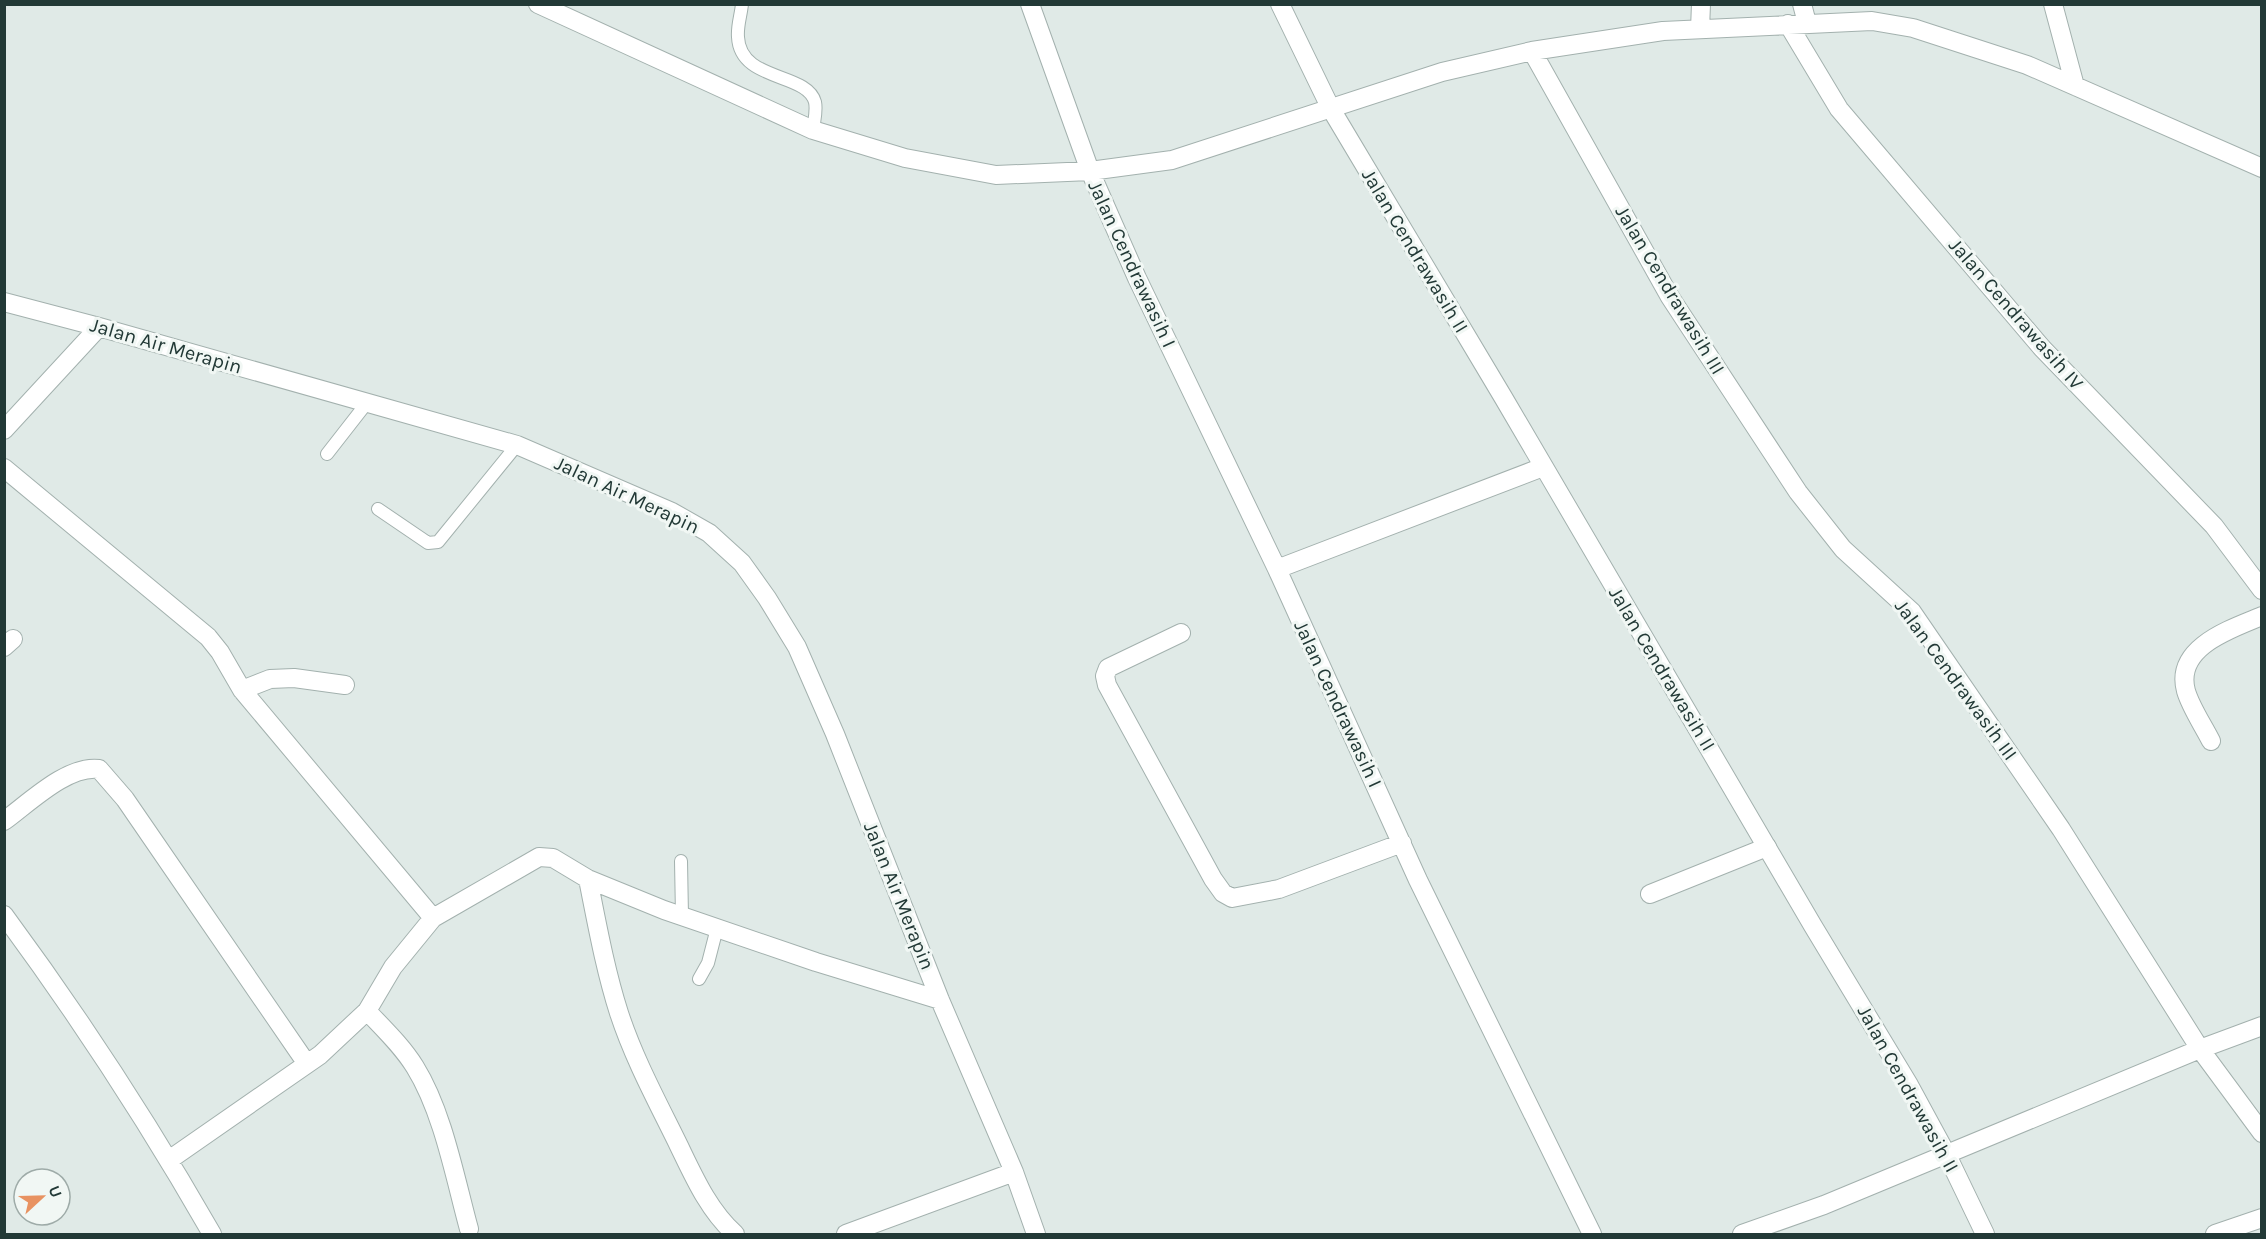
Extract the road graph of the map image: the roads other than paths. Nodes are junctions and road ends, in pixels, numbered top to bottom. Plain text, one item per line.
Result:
1 (538, 4) edge
2 (742, 4) edge
3 (1030, 4) edge
4 (1280, 4) edge
5 (1701, 4) edge
6 (1802, 4) edge
7 (2053, 4) edge
8 (1807, 23) junction
9 (1788, 24) junction
10 (1700, 29) junction
11 (1533, 51) junction
12 (2075, 86) junction
13 (1331, 109) junction
14 (813, 130) junction
15 (2262, 168) edge
16 (1090, 171) junction
17 (4, 302) edge
18 (99, 327) junction
19 (366, 404) junction
20 (4, 430) edge
21 (517, 445) junction
22 (327, 454) dead end
23 (1543, 467) junction
24 (4, 468) edge
25 (378, 509) dead end
26 (1277, 569) junction
27 (2262, 590) edge
28 (2262, 616) edge
29 (1181, 633) dead end
30 (345, 685) dead end
31 (242, 690) junction
32 (2211, 741) dead end
33 (4, 821) edge
34 (1402, 843) junction
35 (1767, 848) junction
36 (681, 861) dead end
37 (588, 879) junction
38 (1650, 894) dead end
39 (4, 915) edge
40 (682, 916) junction
41 (433, 918) junction
42 (717, 928) junction
43 (699, 979) dead end
44 (940, 1000) junction
45 (367, 1011) junction
46 (2262, 1026) edge
47 (2200, 1049) junction
48 (307, 1064) junction
49 (2262, 1133) edge
50 (1947, 1155) junction
51 (169, 1160) junction
52 (1014, 1172) junction
53 (2262, 1218) edge
54 (469, 1229) dead end
55 (212, 1234) edge
56 (735, 1234) edge
57 (846, 1234) edge
58 (1036, 1234) edge
59 (1592, 1234) edge
60 (1742, 1234) edge
61 (1985, 1234) edge
62 (2215, 1234) edge

1 - 14 street
2 - 14 lane
3 - 16 street, Jalan Cendrawasih I
4 - 13 street, Jalan Cendrawasih II
5 - 10 street
6 - 8 street
7 - 12 street
8 - 9 street
8 - 12 street
9 - 10 street
9 - 27 street, Jalan Cendrawasih IV
10 - 11 street
11 - 13 street
11 - 47 street, Jalan Cendrawasih III
12 - 15 street
13 - 16 street
13 - 23 street, Jalan Cendrawasih II
14 - 16 street
16 - 26 street, Jalan Cendrawasih I
17 - 18 street, Jalan Air Merapin
18 - 19 street, Jalan Air Merapin
18 - 20 street
19 - 21 street, Jalan Air Merapin
19 - 22 lane
21 - 25 lane
21 - 44 street, Jalan Air Merapin
23 - 26 street
23 - 35 street, Jalan Cendrawasih II
24 - 31 street
26 - 34 street, Jalan Cendrawasih I
28 - 32 street
29 - 34 street
30 - 31 street
31 - 41 street
33 - 48 street
34 - 59 street, Jalan Cendrawasih I
35 - 38 street
35 - 50 street, Jalan Cendrawasih II
36 - 40 lane
37 - 40 street
37 - 41 street
37 - 56 street
39 - 51 street
40 - 42 street
41 - 45 street
42 - 43 lane
42 - 44 street
44 - 52 street, Jalan Air Merapin
45 - 48 street
45 - 54 street
46 - 47 street
47 - 49 street, Jalan Cendrawasih III
47 - 50 street
48 - 51 street
50 - 60 street
50 - 61 street, Jalan Cendrawasih II
51 - 55 street
52 - 57 street
52 - 58 street, Jalan Air Merapin
53 - 62 street

